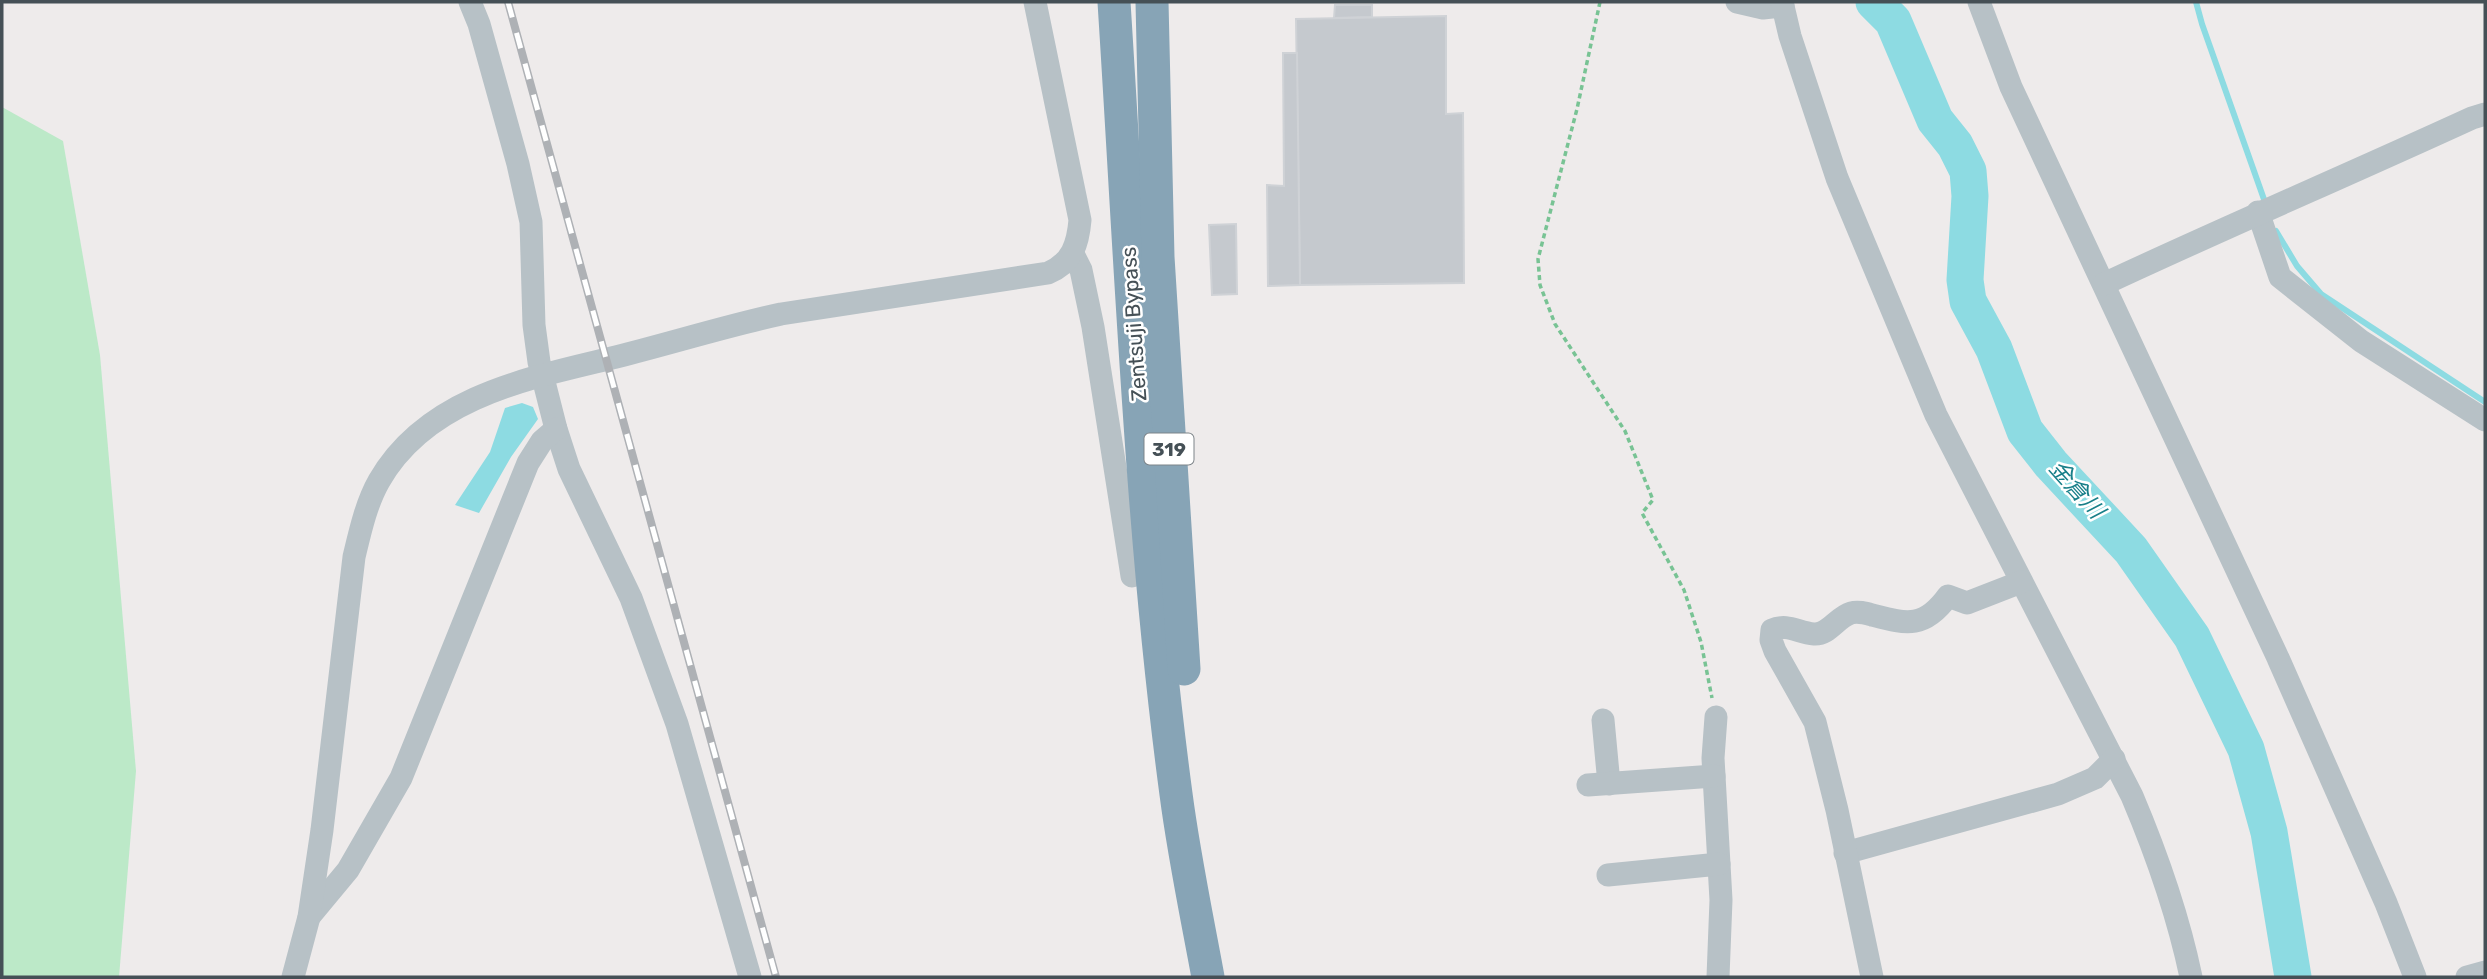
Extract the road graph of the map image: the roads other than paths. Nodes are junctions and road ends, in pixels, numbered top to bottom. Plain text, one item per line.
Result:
1 (470, 2) edge
2 (1035, 2) edge
3 (1114, 2) edge
4 (1152, 2) edge
5 (1737, 2) edge
6 (1979, 2) edge
7 (1782, 4) edge
8 (2485, 114) edge
9 (2264, 209) junction
10 (1073, 254) junction
11 (2104, 284) junction
12 (542, 375) junction
13 (2485, 420) edge
14 (556, 429) junction
15 (1132, 576) dead end
16 (2021, 582) junction
17 (1716, 717) road end
18 (1603, 720) dead end
19 (2114, 759) junction
20 (1714, 776) junction
21 (1845, 853) junction
22 (1719, 864) junction
23 (1608, 874) dead end
24 (1193, 895) junction
25 (309, 917) junction
26 (2485, 972) edge
27 (293, 977) edge
28 (750, 977) edge
29 (1208, 977) edge
30 (1718, 977) edge
31 (1872, 977) edge
32 (2191, 977) edge
33 (2415, 977) edge
34 (2467, 977) edge

1 - 12 street
2 - 10 street
3 - 24 highway, Zentsuji Bypass / 319
4 - 24 highway, Zentsuji Bypass / 319
5 - 7 street
6 - 11 street
7 - 16 street
8 - 9 street
9 - 11 street
9 - 13 street
10 - 12 street
10 - 15 street
11 - 33 street
12 - 14 street
12 - 25 street
14 - 25 street
14 - 28 street
16 - 19 street
16 - 21 street
17 - 20 street
18 - 20 street
19 - 21 street
19 - 32 street
20 - 22 street
21 - 31 street
22 - 23 street
22 - 30 street
24 - 29 highway, Zentsuji Bypass / 319
25 - 27 street
26 - 34 street

